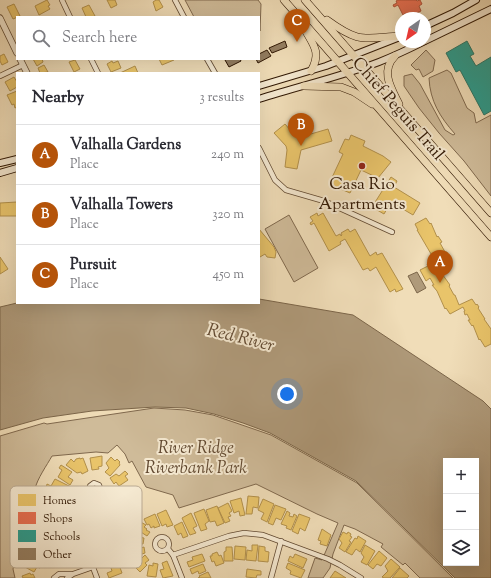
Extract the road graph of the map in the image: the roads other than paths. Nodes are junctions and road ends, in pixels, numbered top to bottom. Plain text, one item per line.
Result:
1 (62, 0) edge
2 (175, 0) edge
3 (284, 0) edge
4 (305, 0) edge
5 (476, 0) edge
6 (491, 9) edge
7 (317, 13) junction
8 (70, 16) edge
9 (183, 16) edge
10 (297, 16) junction
11 (0, 18) edge
12 (431, 23) edge
13 (395, 37) edge
14 (395, 39) edge
15 (431, 39) edge
16 (412, 48) edge
17 (16, 51) edge
18 (353, 56) junction
19 (395, 56) junction
20 (20, 60) edge
21 (92, 60) edge
22 (208, 60) edge
23 (338, 62) junction
24 (23, 65) junction
25 (363, 68) junction
26 (311, 71) junction
27 (26, 72) edge
28 (98, 72) edge
29 (214, 72) edge
30 (348, 73) junction
31 (0, 76) edge
32 (260, 86) edge
33 (304, 86) junction
34 (260, 99) edge
35 (378, 108) junction
36 (404, 113) junction
37 (260, 150) edge
38 (16, 159) edge
39 (0, 164) edge
40 (16, 168) edge
41 (0, 173) edge
42 (491, 213) edge
43 (392, 232) dead end
44 (491, 237) edge
45 (280, 541) junction
46 (168, 549) dead end
47 (173, 555) junction
48 (88, 568) edge
49 (94, 568) edge
50 (74, 574) junction
51 (54, 578) edge
52 (67, 578) edge
53 (97, 578) edge
54 (182, 578) edge
55 (271, 578) edge
56 (361, 578) edge

1 - 8 street
2 - 9 street
3 - 10 main road, Chief Peguis Trail
4 - 7 main road, Chief Peguis Trail
5 - 12 main road
6 - 15 main road
7 - 13 main road
7 - 18 main road, Chief Peguis Trail
10 - 23 main road, Chief Peguis Trail
10 - 26 main road
11 - 17 street
14 - 18 main road
16 - 19 main road
18 - 23 main road
18 - 25 main road, Chief Peguis Trail
19 - 25 main road
19 - 36 main road
20 - 24 street
21 - 28 street
22 - 29 street
23 - 26 main road
23 - 30 main road, Chief Peguis Trail
24 - 27 street
24 - 31 street
25 - 30 main road
25 - 36 main road, Chief Peguis Trail
26 - 32 main road
30 - 33 main road
30 - 35 main road, Chief Peguis Trail
33 - 34 main road
33 - 35 main road
35 - 44 main road, Chief Peguis Trail
36 - 42 main road, Chief Peguis Trail
37 - 43 street
38 - 39 main road
40 - 41 main road
45 - 47 street
45 - 55 street
45 - 56 street
46 - 47 street
47 - 54 street
48 - 50 street
49 - 53 street
50 - 51 street
50 - 52 street

